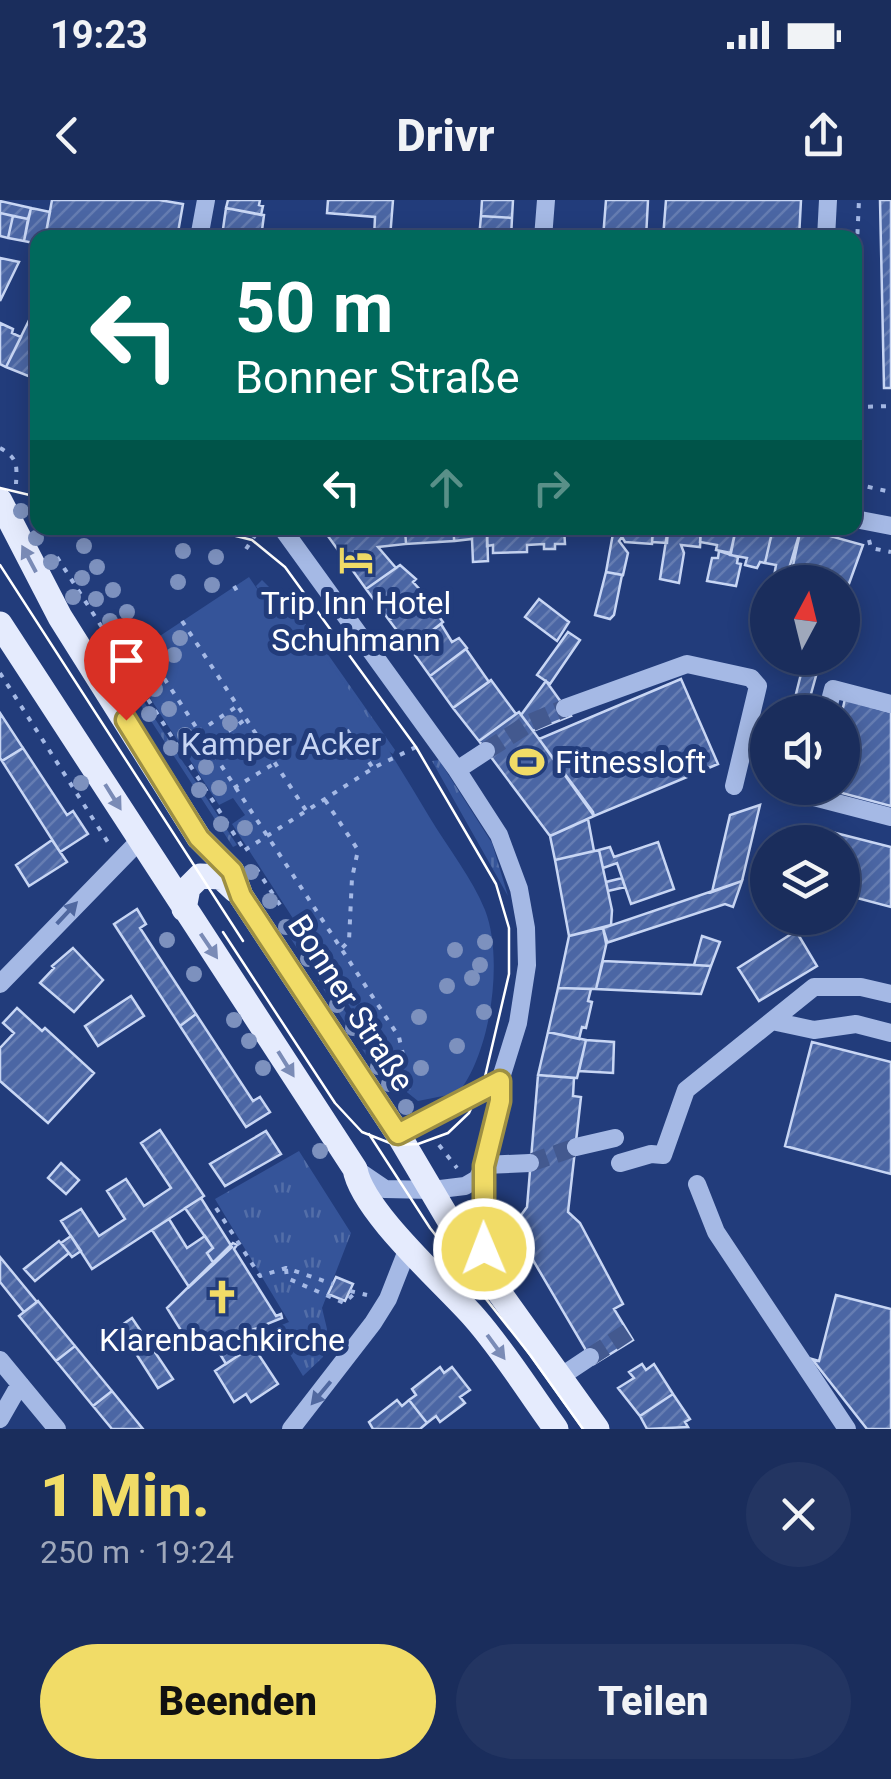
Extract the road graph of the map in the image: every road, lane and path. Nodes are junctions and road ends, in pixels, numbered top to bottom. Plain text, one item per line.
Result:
1 (206, 200) edge
2 (546, 200) edge
3 (828, 200) edge
4 (859, 200) edge
5 (200, 230) edge
6 (544, 230) edge
7 (826, 230) edge
8 (858, 230) edge
9 (862, 406) edge
10 (891, 406) edge
11 (2, 451) edge
12 (862, 486) edge
13 (891, 492) edge
14 (8, 494) edge
15 (862, 520) edge
16 (891, 526) edge
17 (287, 535) edge
18 (56, 555) dead end
19 (234, 586) dead end
20 (240, 596) dead end
21 (182, 620) dead end
22 (0, 624) edge
23 (143, 646) dead end
24 (0, 673) edge
25 (831, 695) edge
26 (856, 695) edge
27 (860, 696) edge
28 (891, 704) edge
29 (238, 706) junction
30 (565, 708) tunnel mouth
31 (246, 719) junction
32 (347, 730) dead end
33 (198, 732) junction
34 (433, 735) junction
35 (207, 746) junction
36 (486, 752) tunnel mouth
37 (275, 762) junction
38 (373, 769) junction
39 (456, 770) junction
40 (734, 786) dead end
41 (234, 788) junction
42 (325, 800) junction
43 (845, 805) edge
44 (307, 812) junction
45 (891, 817) edge
46 (266, 838) junction
47 (140, 840) junction
48 (112, 848) dead end
49 (234, 857) junction
50 (254, 864) dead end
51 (241, 896) junction
52 (184, 909) junction
53 (279, 913) dead end
54 (340, 950) junction
55 (0, 984) edge
56 (891, 994) edge
57 (772, 1020) junction
58 (891, 1033) edge
59 (404, 1059) junction
60 (500, 1081) junction
61 (367, 1087) junction
62 (409, 1094) dead end
63 (398, 1134) junction
64 (615, 1138) dead end
65 (439, 1145) dead end
66 (576, 1147) tunnel mouth
67 (620, 1163) dead end
68 (530, 1164) tunnel mouth
69 (484, 1166) junction
70 (355, 1169) junction
71 (464, 1175) dead end
72 (697, 1184) dead end
73 (432, 1190) junction
74 (216, 1208) dead end
75 (506, 1220) dead end
76 (408, 1248) junction
77 (511, 1258) dead end
78 (286, 1268) junction
79 (485, 1273) junction
80 (332, 1284) dead end
81 (354, 1293) dead end
82 (590, 1357) tunnel mouth
83 (0, 1360) edge
84 (560, 1377) junction
85 (20, 1384) junction
86 (0, 1420) edge
87 (57, 1429) edge
88 (292, 1429) edge
89 (556, 1429) edge
90 (596, 1429) edge
91 (847, 1429) edge

1 - 5 street
2 - 6 street
3 - 7 street
4 - 8 path
9 - 10 path
11 - 14 path
12 - 13 path
49 -> 14 main road, Bonner Straße
15 - 16 street
17 - 34 street
18 - 49 path
19 - 20 path
21 - 29 path
22 -> 47 main road
23 - 33 path
24 - 48 path
25 - 26 street
27 - 28 street
29 - 31 path
29 - 33 path
30 - 40 street
31 - 35 path
31 - 37 path
32 - 38 path
33 - 35 path
34 - 38 path
34 - 39 street
35 - 41 path
36 - 39 street
37 - 41 path
37 - 44 path
38 - 42 path
39 - 60 street
41 - 46 path
42 - 44 path
42 - 54 path
43 - 45 street
44 - 46 path
46 - 49 path
46 - 54 path
47 - 52 main road
55 -> 47 street
49 - 51 main road, Bonner Straße
50 - 53 path
51 - 52 main road
51 - 61 main road, Bonner Straße
52 -> 70 main road
54 - 59 path
56 - 57 street
57 - 58 street
57 - 67 street
59 - 61 path
59 - 62 path
60 - 63 street, Bonner Straße
60 - 69 street
61 - 63 main road, Bonner Straße
63 - 73 main road, Bonner Straße
64 - 66 street
65 - 71 path
68 - 69 street
69 - 73 street
69 - 79 street
70 - 73 street
70 - 76 main road
72 - 91 street
73 - 79 main road, Bonner Straße
74 - 78 path
75 - 77 path
76 -> 88 street
76 -> 89 main road
78 - 80 path
78 - 81 path
79 - 84 main road, Bonner Straße
82 - 84 street
83 - 85 street
84 - 90 main road, Bonner Straße
85 - 86 street
85 - 87 street

